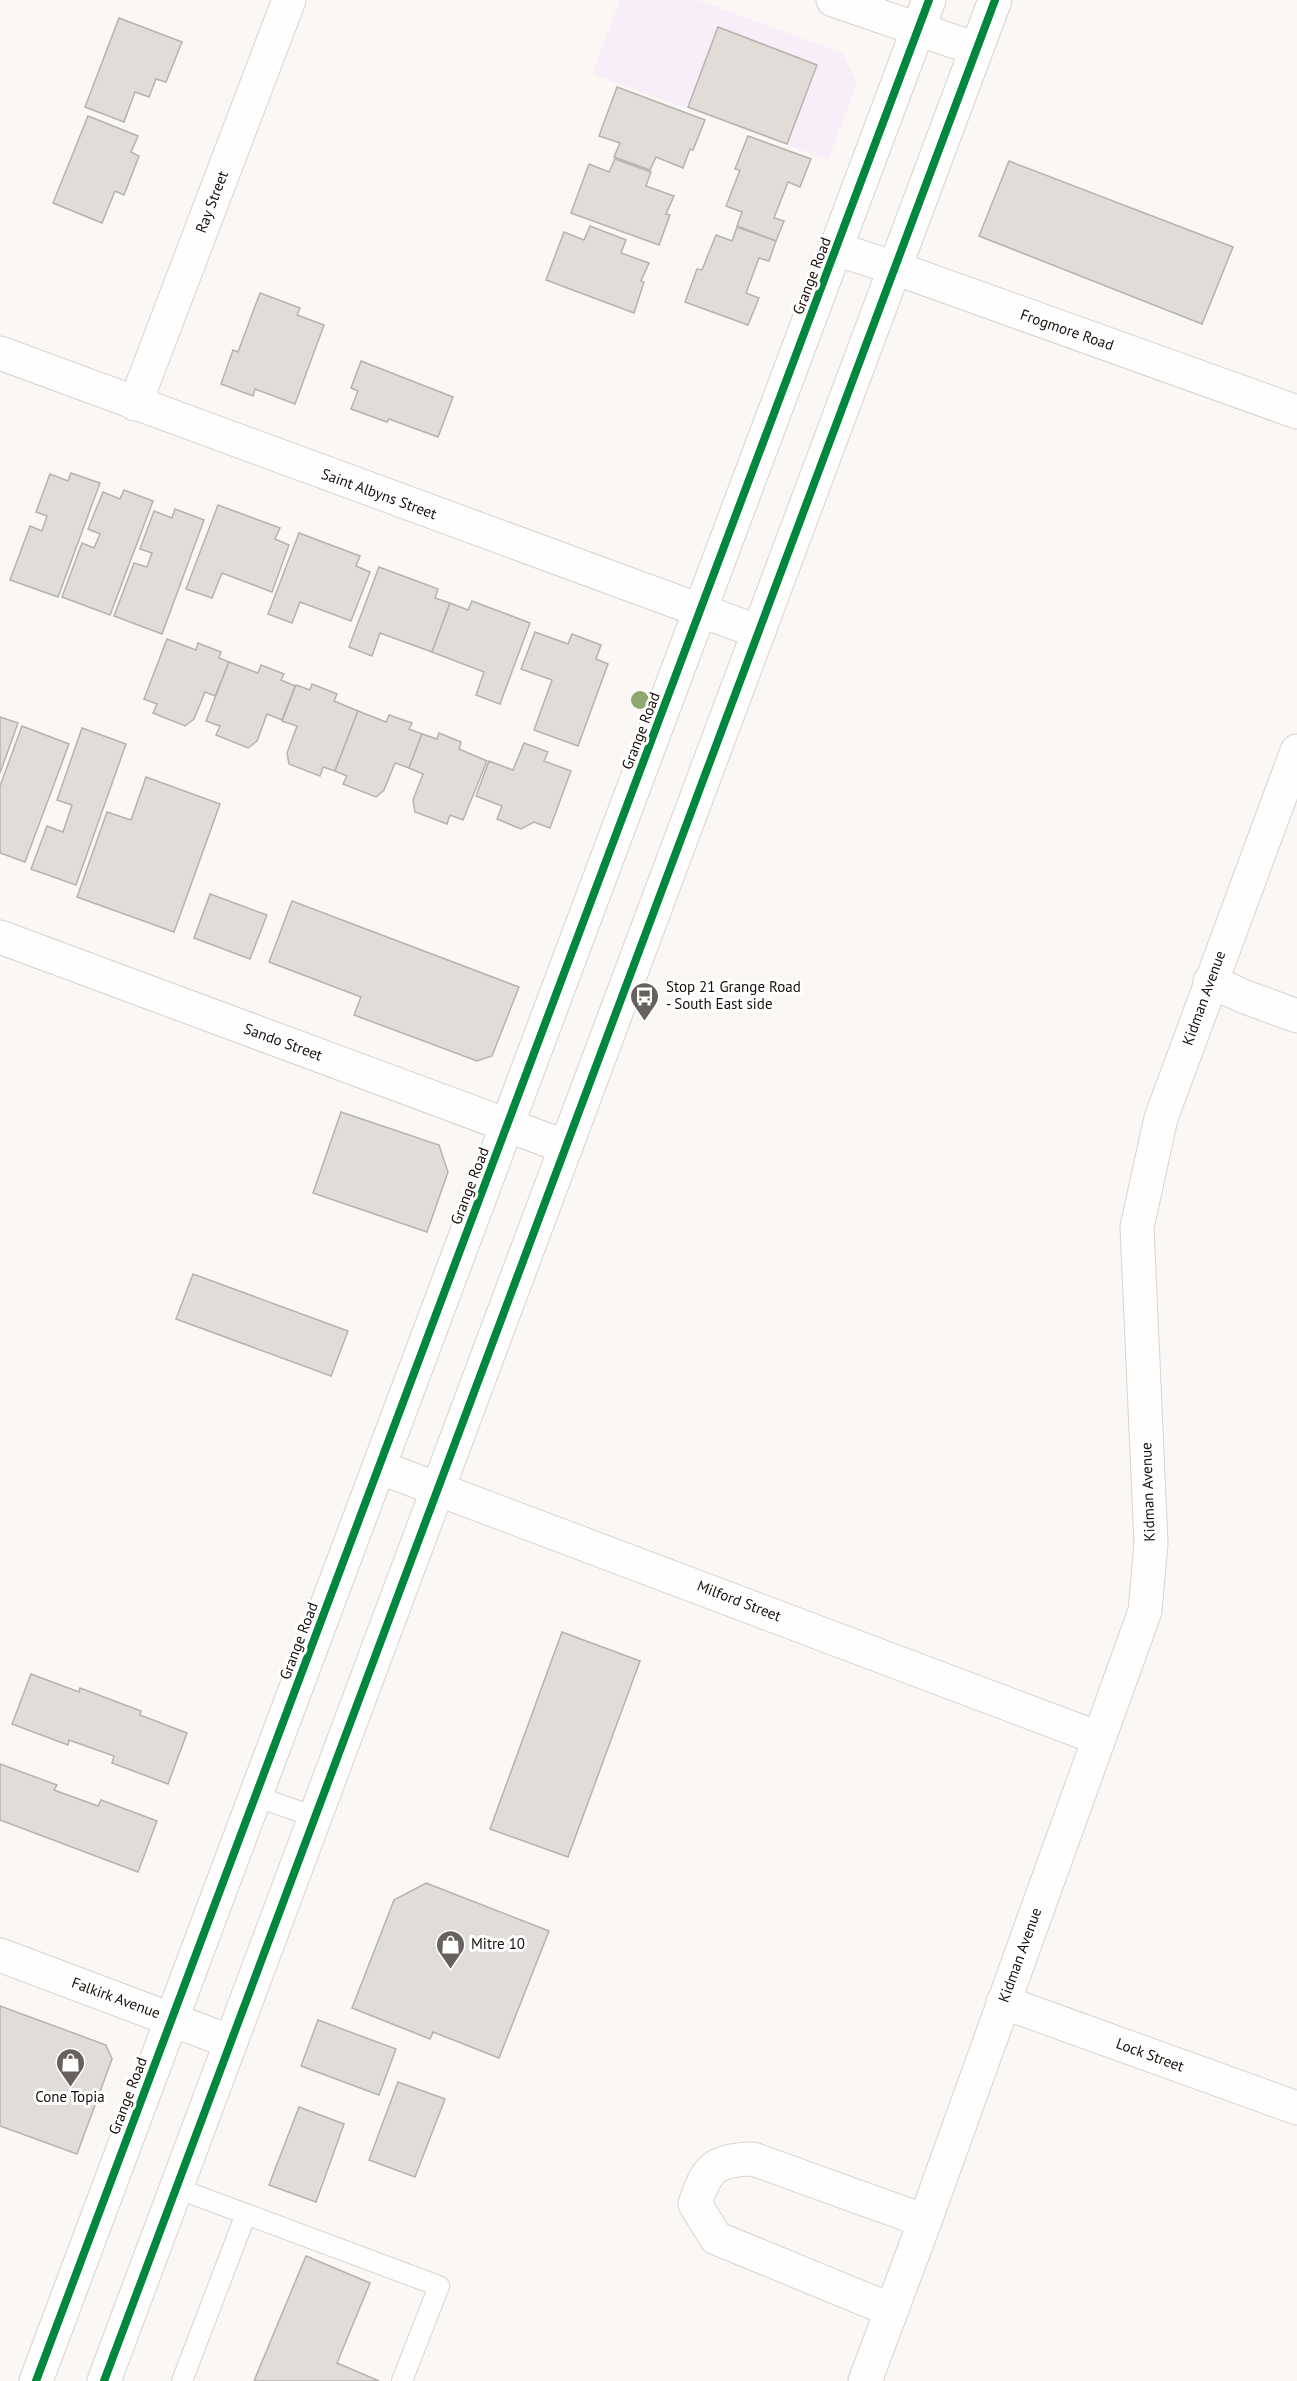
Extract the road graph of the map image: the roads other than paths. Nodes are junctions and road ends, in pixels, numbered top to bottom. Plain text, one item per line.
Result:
1 (288, 0) edge
2 (833, 0) edge
3 (929, 0) edge
4 (995, 0) edge
5 (918, 30) junction
6 (976, 50) junction
7 (836, 249) junction
8 (895, 268) junction
9 (0, 353) edge
10 (135, 404) junction
11 (1297, 412) edge
12 (700, 612) junction
13 (759, 632) junction
14 (1297, 751) edge
15 (1, 941) edge
16 (1210, 981) junction
17 (1297, 1016) edge
18 (507, 1125) junction
19 (566, 1147) junction
20 (379, 1467) junction
21 (439, 1488) junction
22 (1098, 1738) junction
23 (255, 1796) junction
24 (315, 1817) junction
25 (0, 1955) edge
26 (1003, 2002) junction
27 (172, 2018) junction
28 (231, 2042) junction
29 (1297, 2108) edge
30 (176, 2188) junction
31 (246, 2214) junction
32 (925, 2221) junction
33 (891, 2310) junction
34 (36, 2381) edge
35 (104, 2381) edge
36 (182, 2381) edge
37 (402, 2381) edge
38 (865, 2381) edge

1 - 10 street, Ray Street
2 - 5 street
3 - 5 street, Grange Road
4 - 6 street
5 - 6 street
5 - 7 street, Grange Road
6 - 8 street
7 - 8 street, Frogmore Road
7 - 12 street, Grange Road
8 - 11 street, Frogmore Road
8 - 13 street
9 - 10 street, Saint Albyns Street
10 - 12 street, Saint Albyns Street
12 - 13 street, Saint Albyns Street
12 - 18 street, Grange Road
13 - 19 street
14 - 16 street, Kidman Avenue
15 - 18 street, Sando Street
16 - 17 street
16 - 22 street, Kidman Avenue
18 - 19 street, Sando Street
18 - 20 street, Grange Road
19 - 21 street
20 - 21 street, Milford Street
20 - 23 street, Grange Road
21 - 22 street, Milford Street
21 - 24 street
22 - 26 street, Kidman Avenue
23 - 24 lane
23 - 27 street, Grange Road
24 - 28 street
25 - 27 street, Falkirk Avenue
26 - 29 street, Lock Street
26 - 32 street, Kidman Avenue
27 - 28 street, Falkirk Avenue
27 - 34 street, Grange Road
28 - 30 street
30 - 31 lane
30 - 35 street
31 - 36 lane
31 - 37 lane
32 - 33 street, Kidman Avenue
32 - 33 street
33 - 38 street, Kidman Avenue

